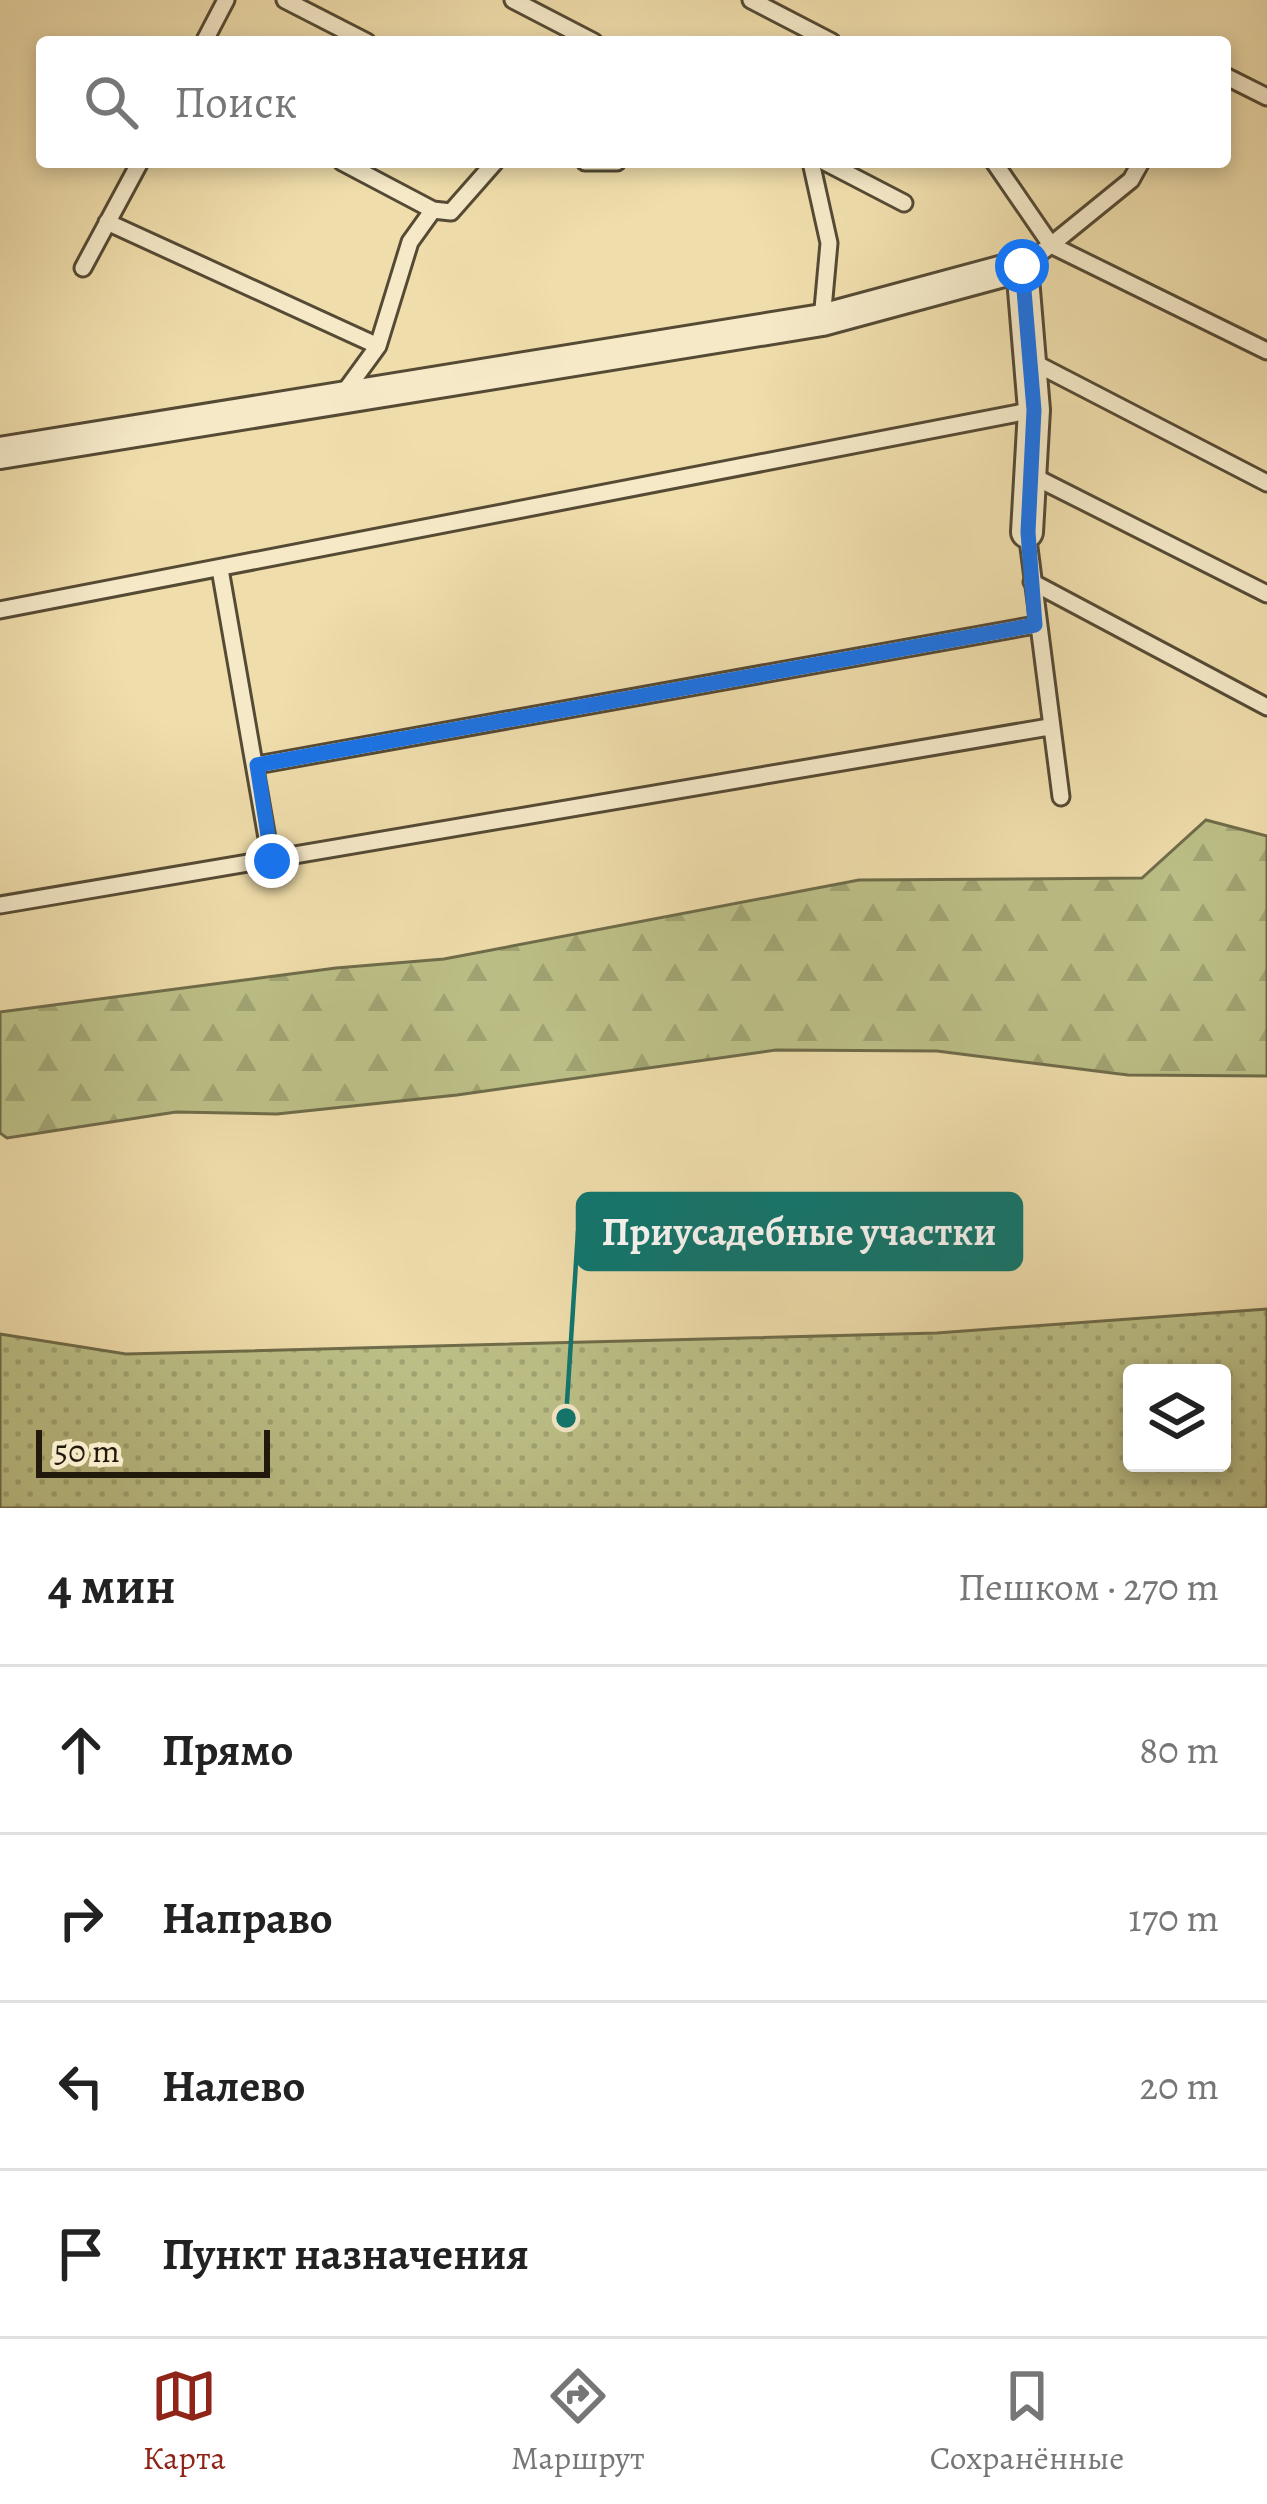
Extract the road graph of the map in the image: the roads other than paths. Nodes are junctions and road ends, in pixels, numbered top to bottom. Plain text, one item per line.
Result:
1 (226, 0) edge
2 (285, 0) edge
3 (513, 0) edge
4 (751, 0) edge
5 (207, 36) edge
6 (356, 36) edge
7 (582, 36) edge
8 (820, 36) edge
9 (1231, 79) edge
10 (1267, 98) edge
11 (137, 168) edge
12 (353, 168) edge
13 (490, 168) edge
14 (812, 168) edge
15 (837, 168) edge
16 (998, 168) edge
17 (1138, 168) edge
18 (904, 203) dead end
19 (433, 210) junction
20 (107, 222) junction
21 (1051, 245) junction
22 (1022, 266) junction
23 (83, 268) dead end
24 (822, 320) junction
25 (378, 346) junction
26 (1267, 351) edge
27 (1031, 361) junction
28 (341, 398) junction
29 (1034, 410) junction
30 (0, 453) edge
31 (1031, 475) junction
32 (1267, 483) edge
33 (1028, 532) joint
34 (220, 569) junction
35 (1032, 582) junction
36 (1267, 594) edge
37 (0, 610) edge
38 (1035, 625) junction
39 (1267, 707) edge
40 (1049, 727) junction
41 (257, 765) junction
42 (1060, 797) dead end
43 (272, 861) junction
44 (0, 904) edge

1 - 5 lane
2 - 6 lane
3 - 7 lane
4 - 8 lane
9 - 10 lane
11 - 20 lane
12 - 19 lane
13 - 19 lane
14 - 24 lane
15 - 18 lane
16 - 21 lane
17 - 21 lane
19 - 25 lane
20 - 23 lane
20 - 25 lane
21 - 22 lane
21 - 26 lane
22 - 24 street
22 - 27 street
24 - 28 street
25 - 28 lane
27 - 29 street
27 - 32 lane
28 - 30 street
29 - 31 street
29 - 34 lane
31 - 33 street
31 - 36 lane
33 - 35 lane
34 - 37 lane
34 - 41 lane
35 - 38 lane
35 - 39 lane
38 - 40 lane
38 - 41 lane
40 - 42 lane
40 - 43 lane
41 - 43 lane
43 - 44 lane

